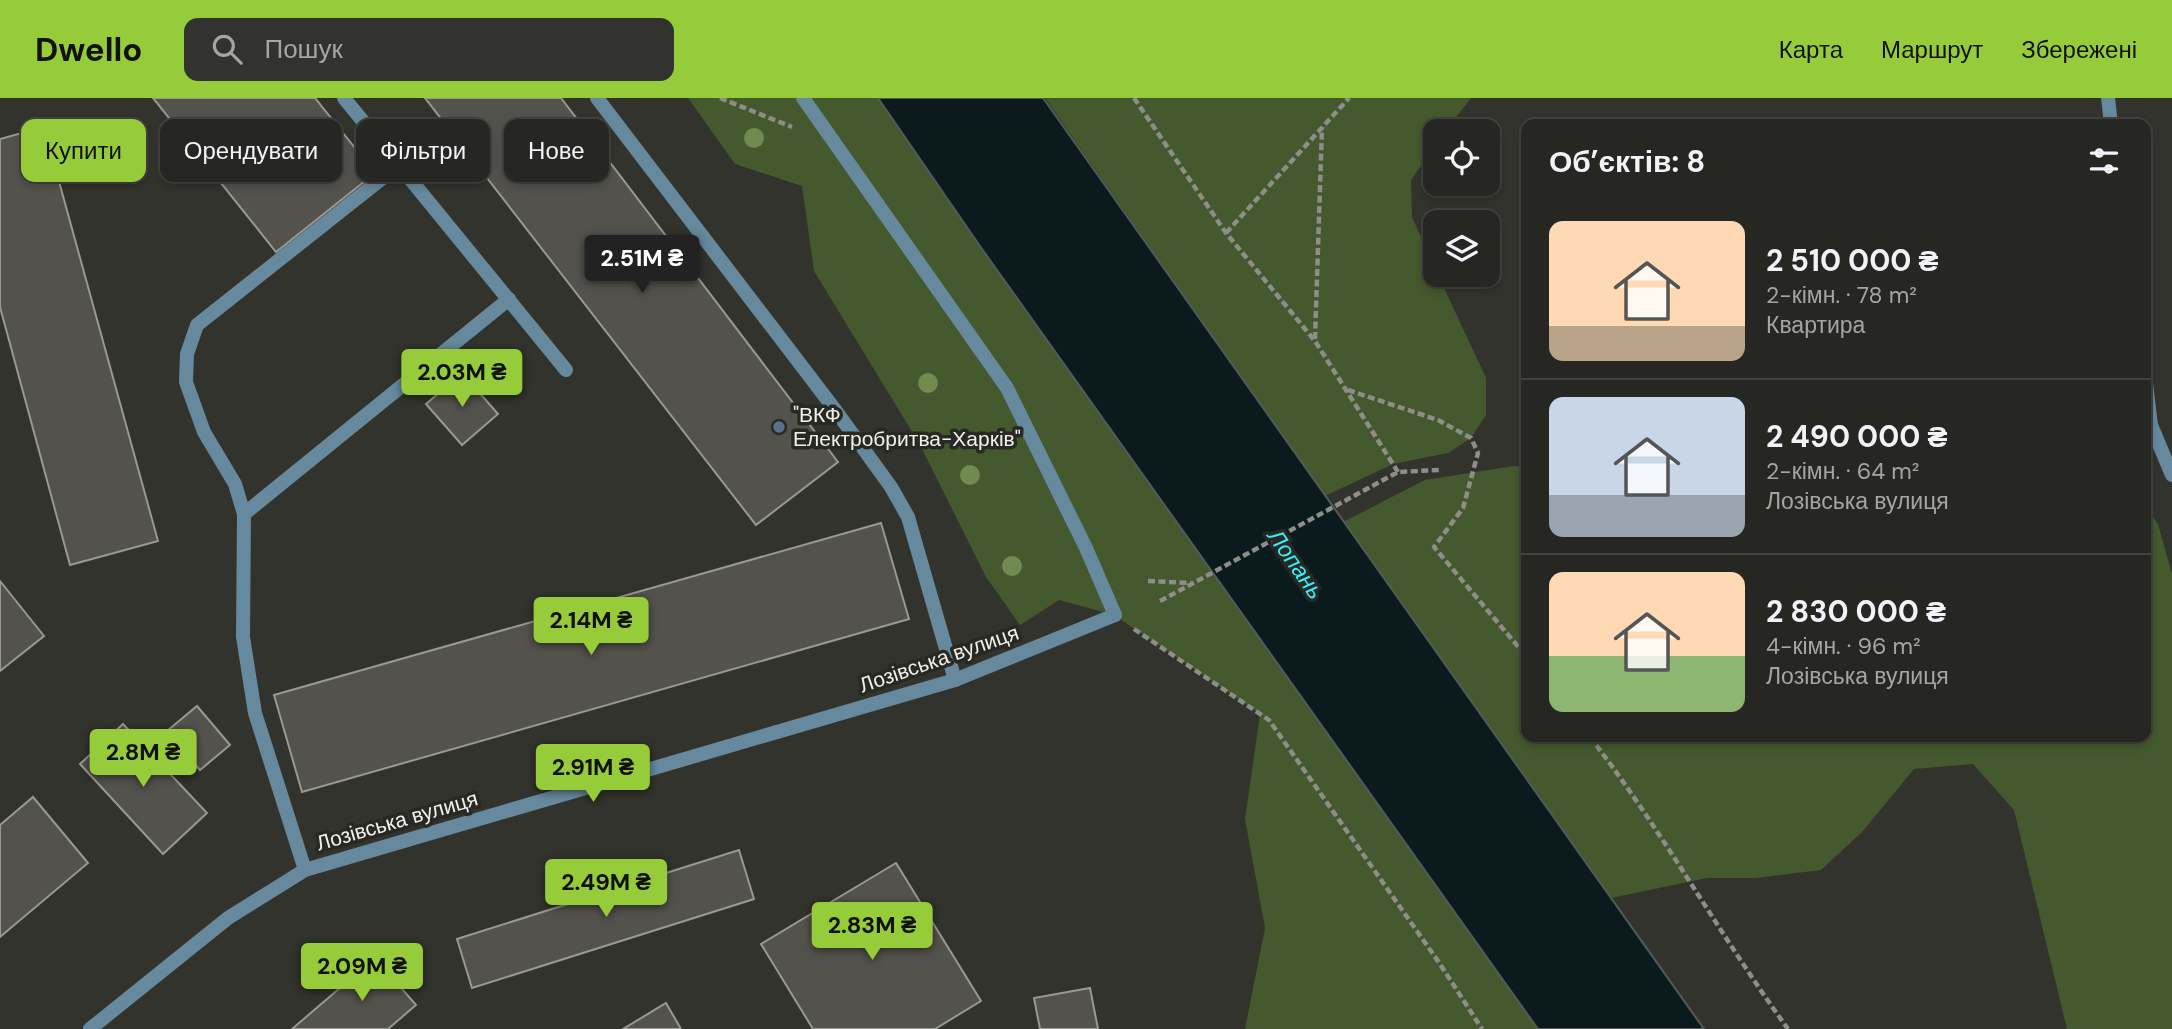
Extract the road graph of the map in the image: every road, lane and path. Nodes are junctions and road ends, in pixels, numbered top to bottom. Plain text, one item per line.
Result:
1 (344, 98) edge
2 (597, 98) edge
3 (720, 98) edge
4 (803, 98) edge
5 (1134, 98) edge
6 (1349, 98) edge
7 (2108, 98) edge
8 (361, 119) edge
9 (2111, 119) edge
10 (1322, 127) junction
11 (835, 144) junction
12 (378, 182) edge
13 (413, 182) edge
14 (1226, 233) junction
15 (509, 299) junction
16 (1315, 341) junction
17 (566, 370) dead end
18 (1348, 390) junction
19 (2151, 425) edge
20 (1439, 470) dead end
21 (1398, 472) junction
22 (2172, 475) edge
23 (244, 514) junction
24 (1147, 581) dead end
25 (1192, 583) junction
26 (1160, 601) dead end
27 (1115, 615) junction
28 (1521, 650) edge
29 (955, 680) junction
30 (1594, 742) edge
31 (305, 870) junction
32 (90, 1029) edge
33 (1482, 1029) edge
34 (1788, 1029) edge

1 - 8 street
2 - 29 street
3 - 11 path
4 - 11 street
5 - 14 path
6 - 10 path
7 - 9 street
10 - 14 path
10 - 16 path
11 - 27 street
12 - 23 street
13 - 15 street
14 - 16 path
15 - 17 street
15 - 23 street
16 - 18 path
18 - 21 path
18 - 28 path
19 - 22 street
20 - 21 path
21 - 25 path
23 - 31 street
24 - 25 path
25 - 26 path
27 - 29 street, Лозівська вулиця
27 - 33 path
29 - 31 street, Лозівська вулиця
30 - 34 path
31 - 32 street, Лозівська вулиця

